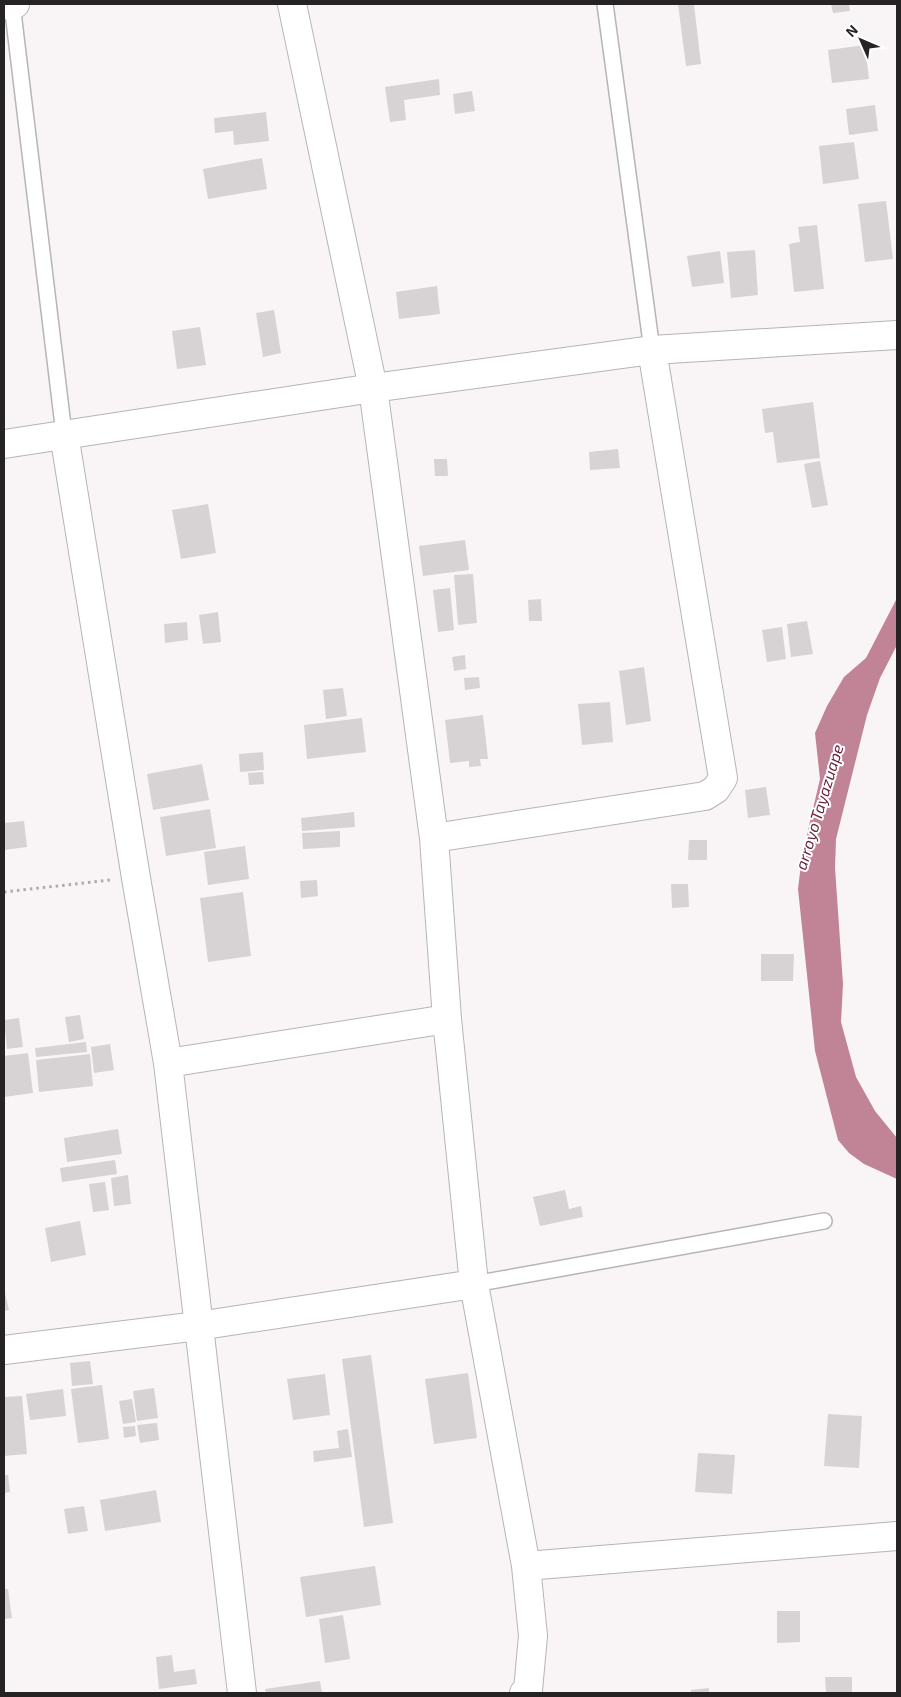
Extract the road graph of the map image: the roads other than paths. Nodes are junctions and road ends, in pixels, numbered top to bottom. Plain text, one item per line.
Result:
1 (13, 4) edge
2 (292, 4) edge
3 (605, 4) edge
4 (4, 5) edge
5 (897, 335) edge
6 (652, 350) junction
7 (373, 388) junction
8 (64, 434) junction
9 (4, 444) edge
10 (434, 838) junction
11 (447, 1019) junction
12 (168, 1063) junction
13 (824, 1221) dead end
14 (474, 1284) junction
15 (198, 1326) junction
16 (4, 1350) edge
17 (897, 1536) edge
18 (526, 1566) junction
19 (527, 1692) edge
20 (242, 1693) edge

1 - 4 street
1 - 8 lane
2 - 7 street
3 - 6 lane
5 - 6 street
6 - 7 street
6 - 10 street
7 - 8 street
7 - 10 street
8 - 9 street
8 - 12 street
10 - 11 street
11 - 12 street
11 - 14 street
12 - 15 street
13 - 14 lane
14 - 15 street
14 - 18 street
15 - 16 street
15 - 20 street
17 - 18 street
18 - 19 street

